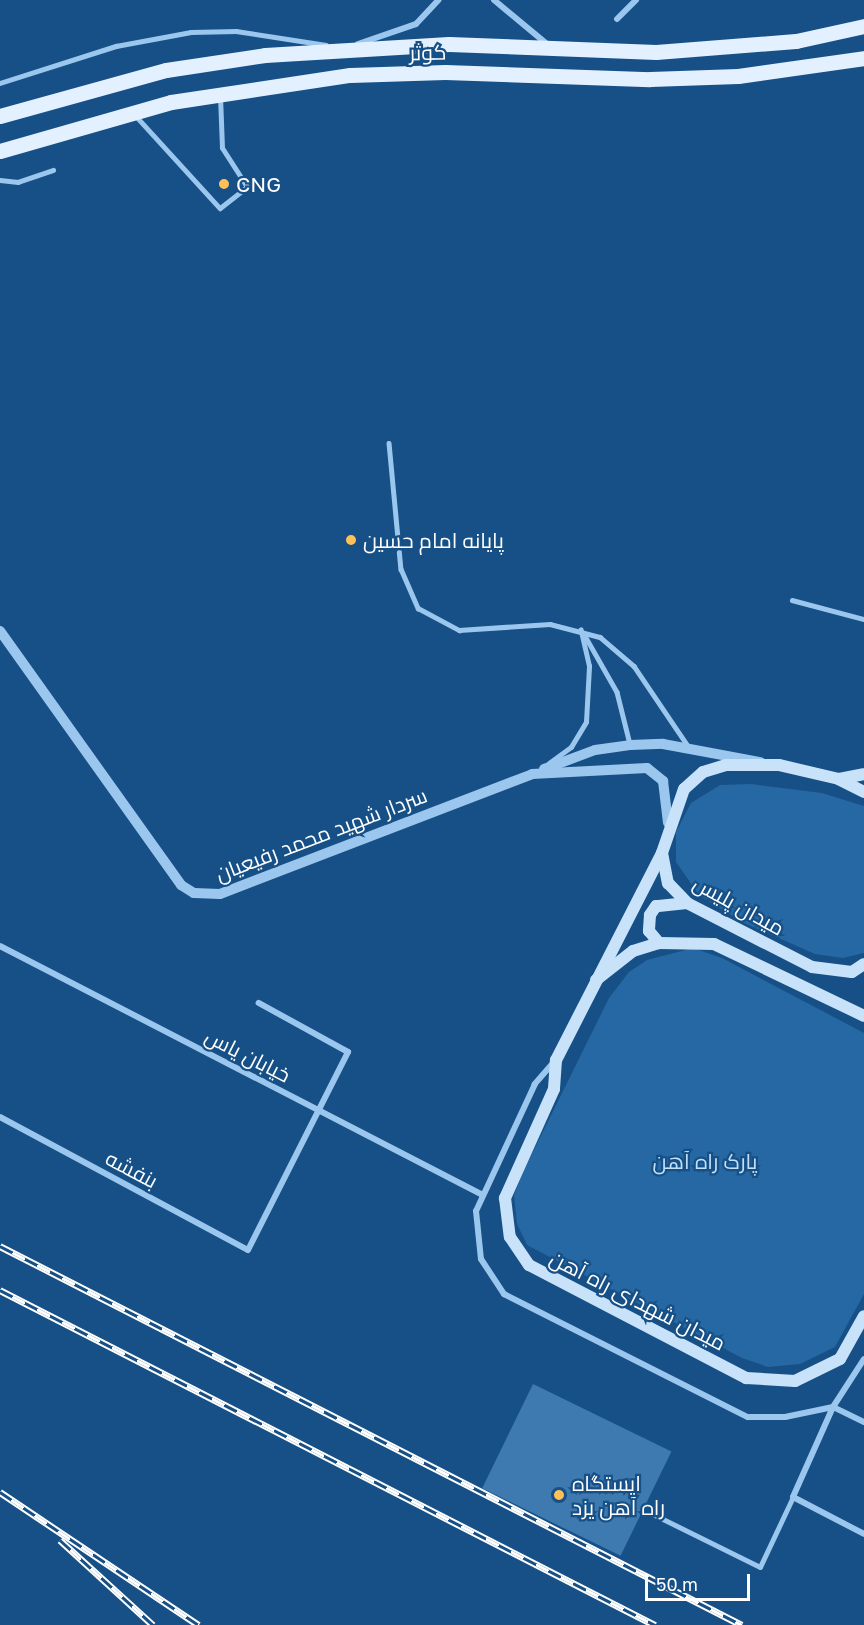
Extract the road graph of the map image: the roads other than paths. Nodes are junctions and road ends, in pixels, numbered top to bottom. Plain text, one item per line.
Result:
1 (438, 0) edge
2 (494, 0) edge
3 (636, 0) edge
4 (617, 19) dead end
5 (864, 26) edge
6 (346, 48) junction
7 (552, 48) junction
8 (864, 58) edge
9 (0, 83) edge
10 (220, 91) junction
11 (131, 111) junction
12 (0, 116) edge
13 (0, 151) edge
14 (54, 170) dead end
15 (0, 180) edge
16 (389, 443) dead end
17 (792, 600) dead end
18 (864, 620) edge
19 (581, 630) junction
20 (0, 631) edge
21 (630, 745) junction
22 (689, 748) junction
23 (778, 765) junction
24 (532, 774) junction
25 (864, 774) edge
26 (838, 779) junction
27 (864, 792) edge
28 (668, 823) junction
29 (662, 853) junction
30 (687, 903) junction
31 (659, 943) junction
32 (0, 946) edge
33 (864, 964) edge
34 (858, 972) edge
35 (591, 985) junction
36 (260, 1003) dead end
37 (864, 1016) edge
38 (556, 1060) junction
39 (320, 1111) junction
40 (0, 1117) edge
41 (481, 1194) junction
42 (864, 1316) edge
43 (864, 1359) edge
44 (833, 1407) junction
45 (864, 1422) edge
46 (793, 1497) junction
47 (655, 1515) dead end
48 (864, 1534) edge

1 - 6 street
2 - 7 street
3 - 4 street
5 - 7 main road, کوثر
6 - 7 main road, کوثر
6 - 9 lane
6 - 12 main road, کوثر
8 - 10 main road, کوثر
10 - 11 main road, کوثر
10 - 11 lane
11 - 13 main road, کوثر
14 - 15 lane
16 - 19 lane
17 - 18 lane
19 - 21 lane
19 - 22 lane
19 - 24 lane
20 - 24 street, سردار شهید محمد رفیعیان
21 - 22 street
21 - 24 street
22 - 23 street
23 - 26 main road, میدان پلیس
23 - 28 main road, میدان پلیس
24 - 28 street, سردار شهید محمد رفیعیان
25 - 26 main road
26 - 27 main road, میدان پلیس
28 - 29 main road, میدان پلیس
29 - 30 main road, میدان پلیس
29 - 35 main road, میدان شهدای راه آهن
30 - 31 main road
30 - 34 main road, میدان پلیس
31 - 35 main road
31 - 37 main road
32 - 39 street, خیابان یاس
33 - 34 main road, میدان پلیس
35 - 38 main road, میدان شهدای راه آهن
36 - 39 street
38 - 41 street
38 - 42 main road, میدان شهدای راه آهن
39 - 40 street, بنفشه
39 - 41 street, خیابان یاس
41 - 44 street
43 - 44 street
44 - 45 street
44 - 46 street
46 - 47 lane
46 - 48 street

